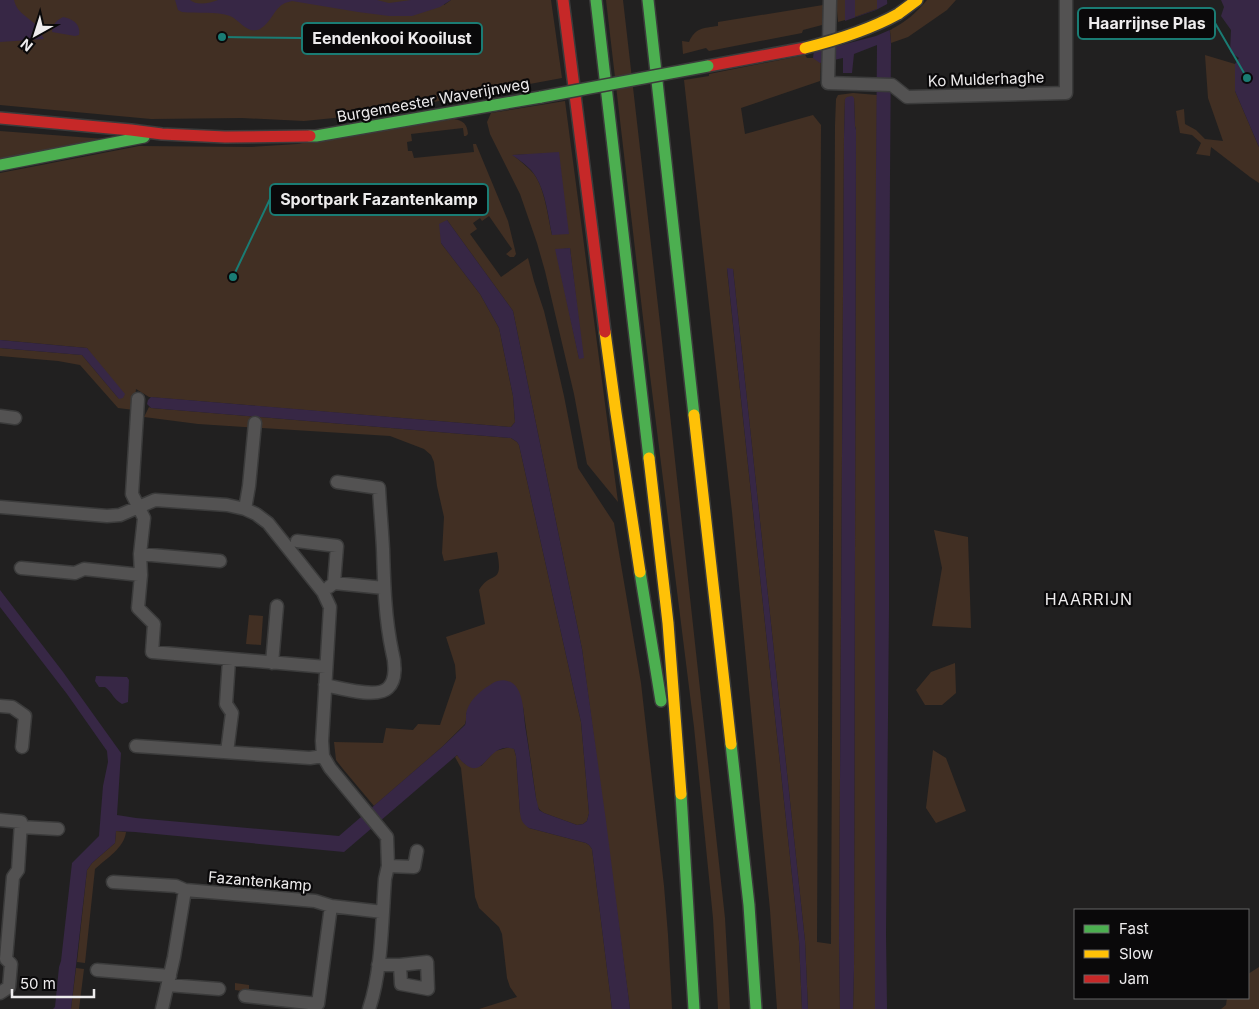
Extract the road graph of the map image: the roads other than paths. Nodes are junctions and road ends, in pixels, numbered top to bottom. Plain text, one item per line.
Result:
1 (564, 0) edge
2 (596, 0) edge
3 (648, 0) edge
4 (830, 0) edge
5 (917, 0) edge
6 (1066, 0) edge
7 (0, 118) edge
8 (162, 134) junction
9 (0, 165) edge
10 (138, 399) dead end
11 (0, 416) edge
12 (14, 418) dead end
13 (255, 423) dead end
14 (337, 482) dead end
15 (0, 507) edge
16 (139, 507) junction
17 (245, 508) junction
18 (297, 541) dead end
19 (140, 554) junction
20 (220, 561) dead end
21 (21, 568) dead end
22 (141, 575) junction
23 (334, 582) junction
24 (384, 588) junction
25 (323, 592) junction
26 (276, 606) dead end
27 (230, 660) junction
28 (272, 663) junction
29 (326, 668) junction
30 (326, 685) junction
31 (0, 706) edge
32 (136, 746) dead end
33 (22, 748) dead end
34 (227, 752) junction
35 (323, 756) junction
36 (0, 820) edge
37 (683, 825) junction
38 (21, 827) junction
39 (58, 830) dead end
40 (417, 851) dead end
41 (388, 866) junction
42 (113, 882) dead end
43 (185, 890) junction
44 (331, 906) junction
45 (383, 912) junction
46 (4, 915) edge
47 (378, 965) junction
48 (400, 965) dead end
49 (97, 970) dead end
50 (169, 980) junction
51 (220, 989) dead end
52 (0, 993) edge
53 (245, 996) dead end
54 (162, 1009) edge
55 (369, 1009) edge
56 (694, 1009) edge
57 (756, 1009) edge

1 - 37 main road
2 - 37 main road
3 - 57 main road
4 - 6 street, Ko Mulderhaghe
5 - 8 main road, Burgemeester Waverijnweg, bridge
7 - 8 main road, Burgemeester Waverijnweg
8 - 9 main road, Burgemeester Waverijnweg
10 - 16 street
11 - 12 street
13 - 17 street
14 - 24 street
15 - 16 street
16 - 17 street
16 - 19 street
17 - 25 street
18 - 23 street
19 - 20 street
19 - 22 street
21 - 22 street
22 - 27 street
23 - 24 street
23 - 25 street
24 - 30 street
25 - 29 street
26 - 28 street
27 - 28 street
27 - 34 street
28 - 29 street
29 - 30 street
30 - 35 street
31 - 33 street
32 - 34 street
34 - 35 street
35 - 41 street
36 - 38 street
37 - 56 main road
38 - 39 street
38 - 46 street
40 - 41 street
41 - 45 street
42 - 43 street, Fazantenkamp
43 - 44 street, Fazantenkamp
43 - 50 street
44 - 45 street, Fazantenkamp
44 - 53 street
45 - 47 street
46 - 52 street
47 - 48 street
47 - 55 street
49 - 50 street
50 - 51 street
50 - 54 street

